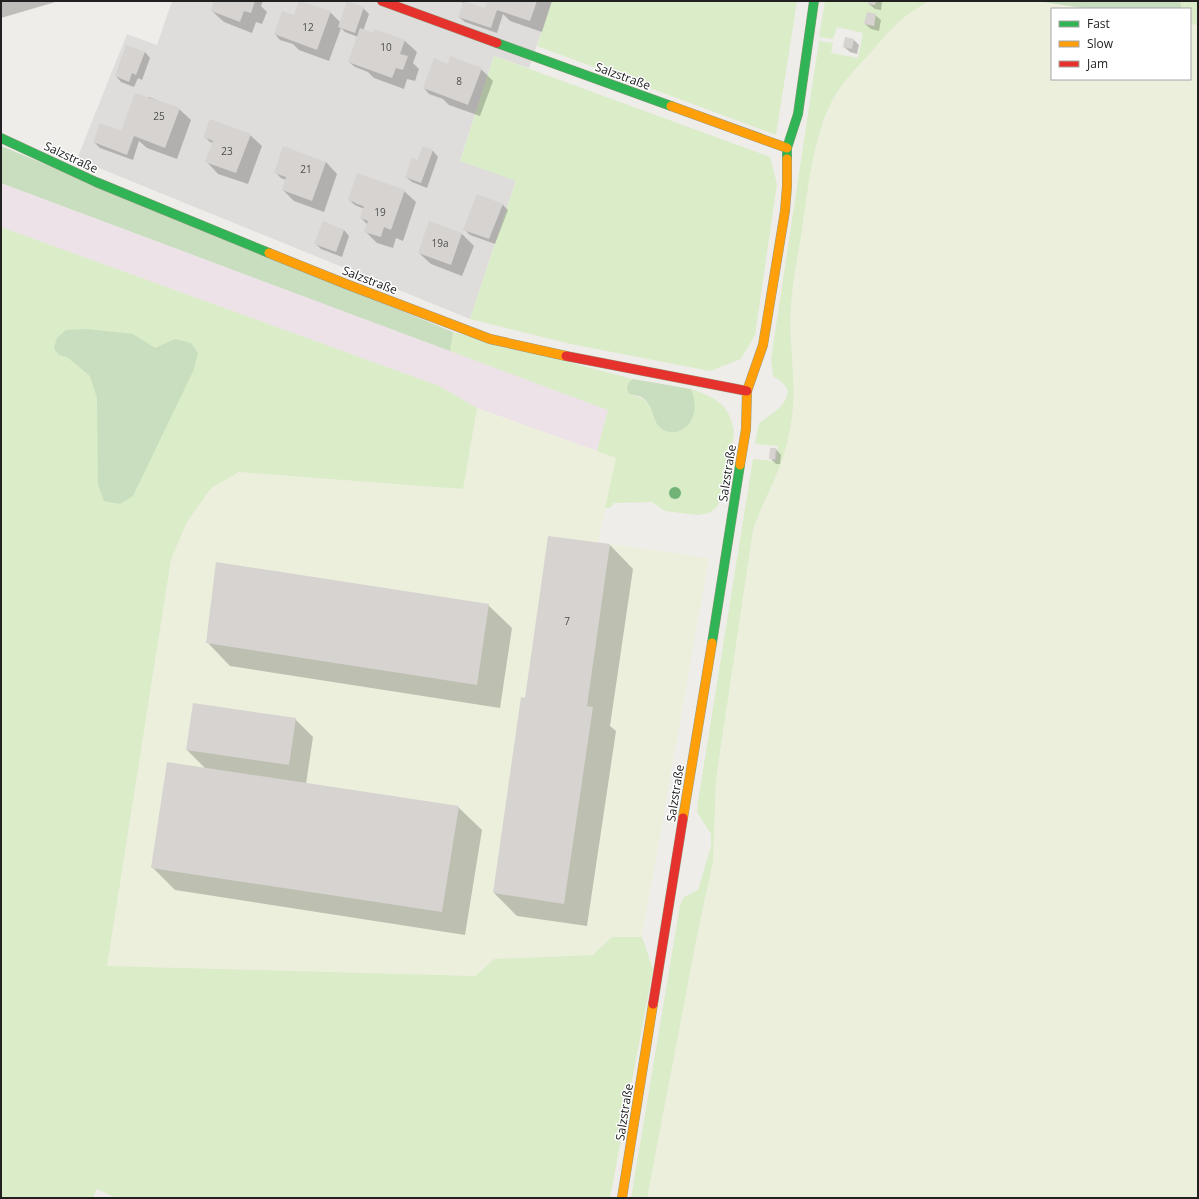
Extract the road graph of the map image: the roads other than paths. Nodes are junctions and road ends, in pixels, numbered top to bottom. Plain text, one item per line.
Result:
1 (382, 1) edge
2 (814, 1) edge
3 (1, 138) edge
4 (787, 148) junction
5 (747, 390) junction
6 (622, 1198) edge

1 - 4 street, Salzstraße
2 - 4 street, Salzstraße
3 - 5 street, Salzstraße
4 - 5 street, Salzstraße
5 - 6 street, Salzstraße

